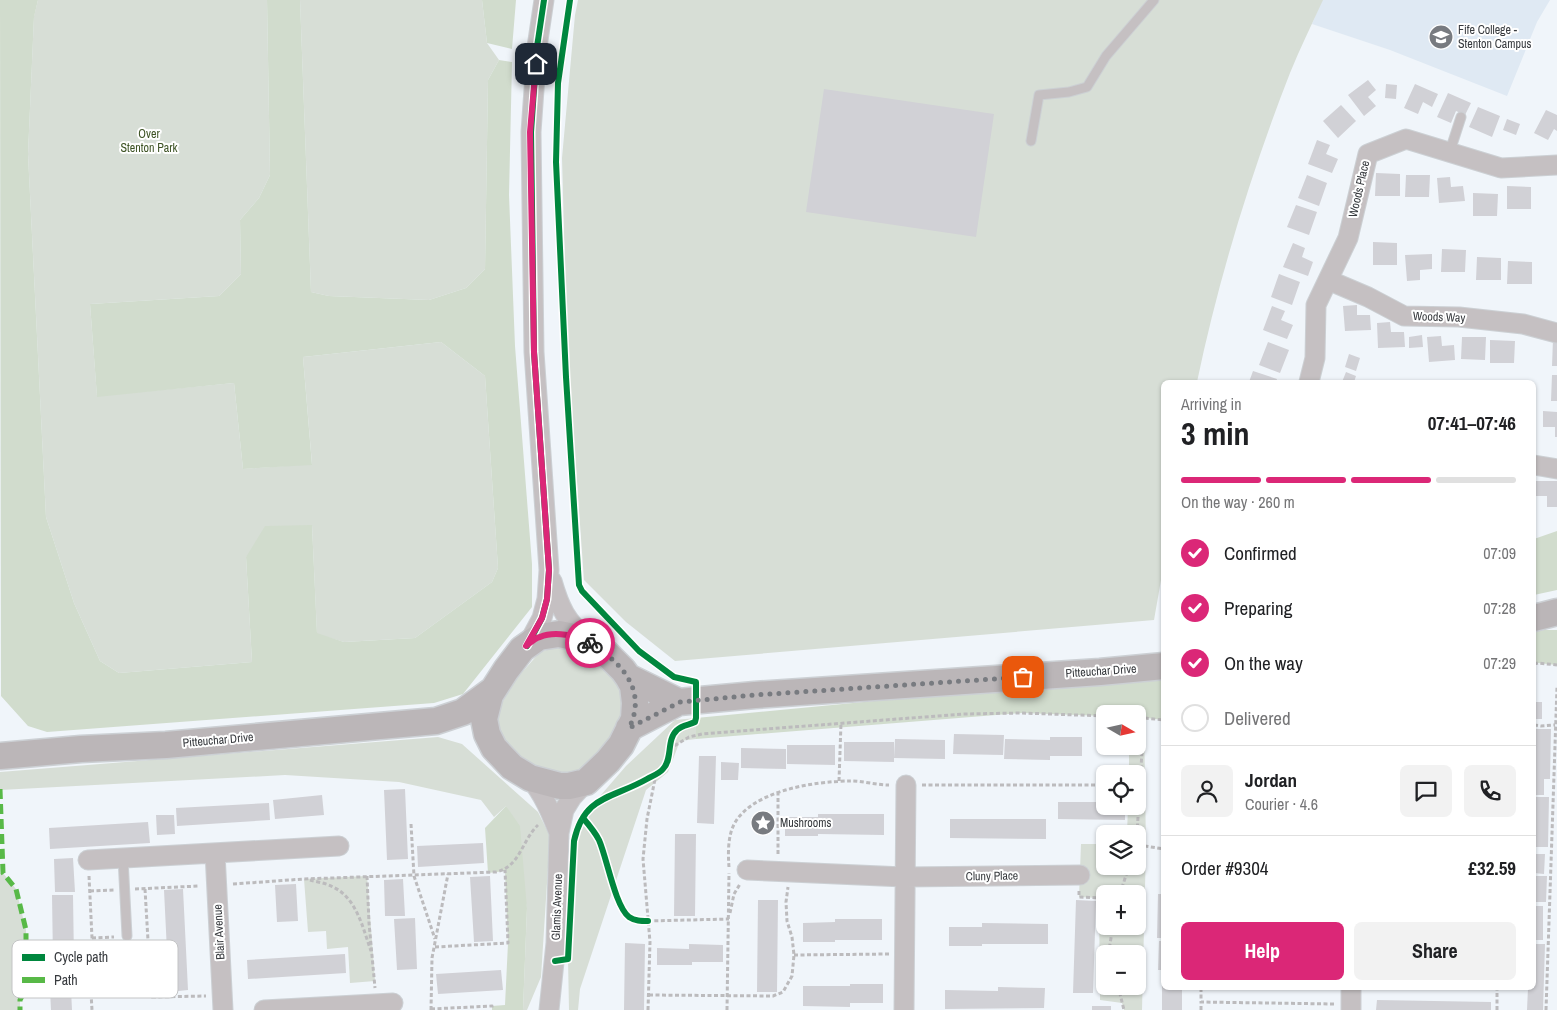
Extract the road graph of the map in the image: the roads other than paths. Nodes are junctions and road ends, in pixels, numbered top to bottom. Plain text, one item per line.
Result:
1 (544, 0) edge
2 (1154, 0) edge
3 (1461, 117) dead end
4 (1031, 141) dead end
5 (1450, 151) junction
6 (1557, 165) edge
7 (1328, 280) junction
8 (1557, 333) edge
9 (1310, 380) edge
10 (1536, 465) edge
11 (1557, 469) edge
12 (549, 570) junction
13 (1557, 612) edge
14 (1536, 617) edge
15 (588, 641) junction
16 (526, 646) junction
17 (1161, 666) edge
18 (628, 677) junction
19 (493, 690) junction
20 (680, 702) junction
21 (436, 721) junction
22 (629, 728) junction
23 (494, 748) junction
24 (0, 756) edge
25 (530, 778) junction
26 (586, 782) junction
27 (906, 785) road end
28 (559, 833) junction
29 (340, 846) dead end
30 (215, 853) junction
31 (123, 858) junction
32 (88, 860) road end
33 (748, 870) road end
34 (1080, 875) dead end
35 (904, 877) junction
36 (127, 936) dead end
37 (1350, 990) edge
38 (222, 1003) edge
39 (394, 1003) dead end
40 (1345, 1007) edge
41 (264, 1010) edge
42 (549, 1010) edge
43 (904, 1010) edge

1 - 12 street
2 - 4 lane
3 - 5 lane
5 - 6 street, Woods Place
5 - 7 street, Woods Place
7 - 8 street, Woods Way
7 - 9 street, Woods Place
10 - 11 street
12 - 15 street
12 - 16 street
13 - 14 street
15 - 16 street
15 - 18 street
16 - 19 street
17 - 20 street, Pitteuchar Drive
18 - 20 street
18 - 22 street
19 - 21 street, Pitteuchar Drive
19 - 23 street
20 - 22 street, Pitteuchar Drive
21 - 23 street, Pitteuchar Drive
21 - 24 street, Pitteuchar Drive
22 - 26 street
23 - 25 street
25 - 26 street
25 - 28 street, Glamis Avenue
26 - 28 street, Glamis Avenue
27 - 35 street
28 - 42 street, Glamis Avenue
29 - 30 street
30 - 31 street
30 - 38 street, Blair Avenue
31 - 32 street
31 - 36 lane
33 - 35 street, Cluny Place
34 - 35 street, Cluny Place
35 - 43 street
37 - 40 street
39 - 41 street

